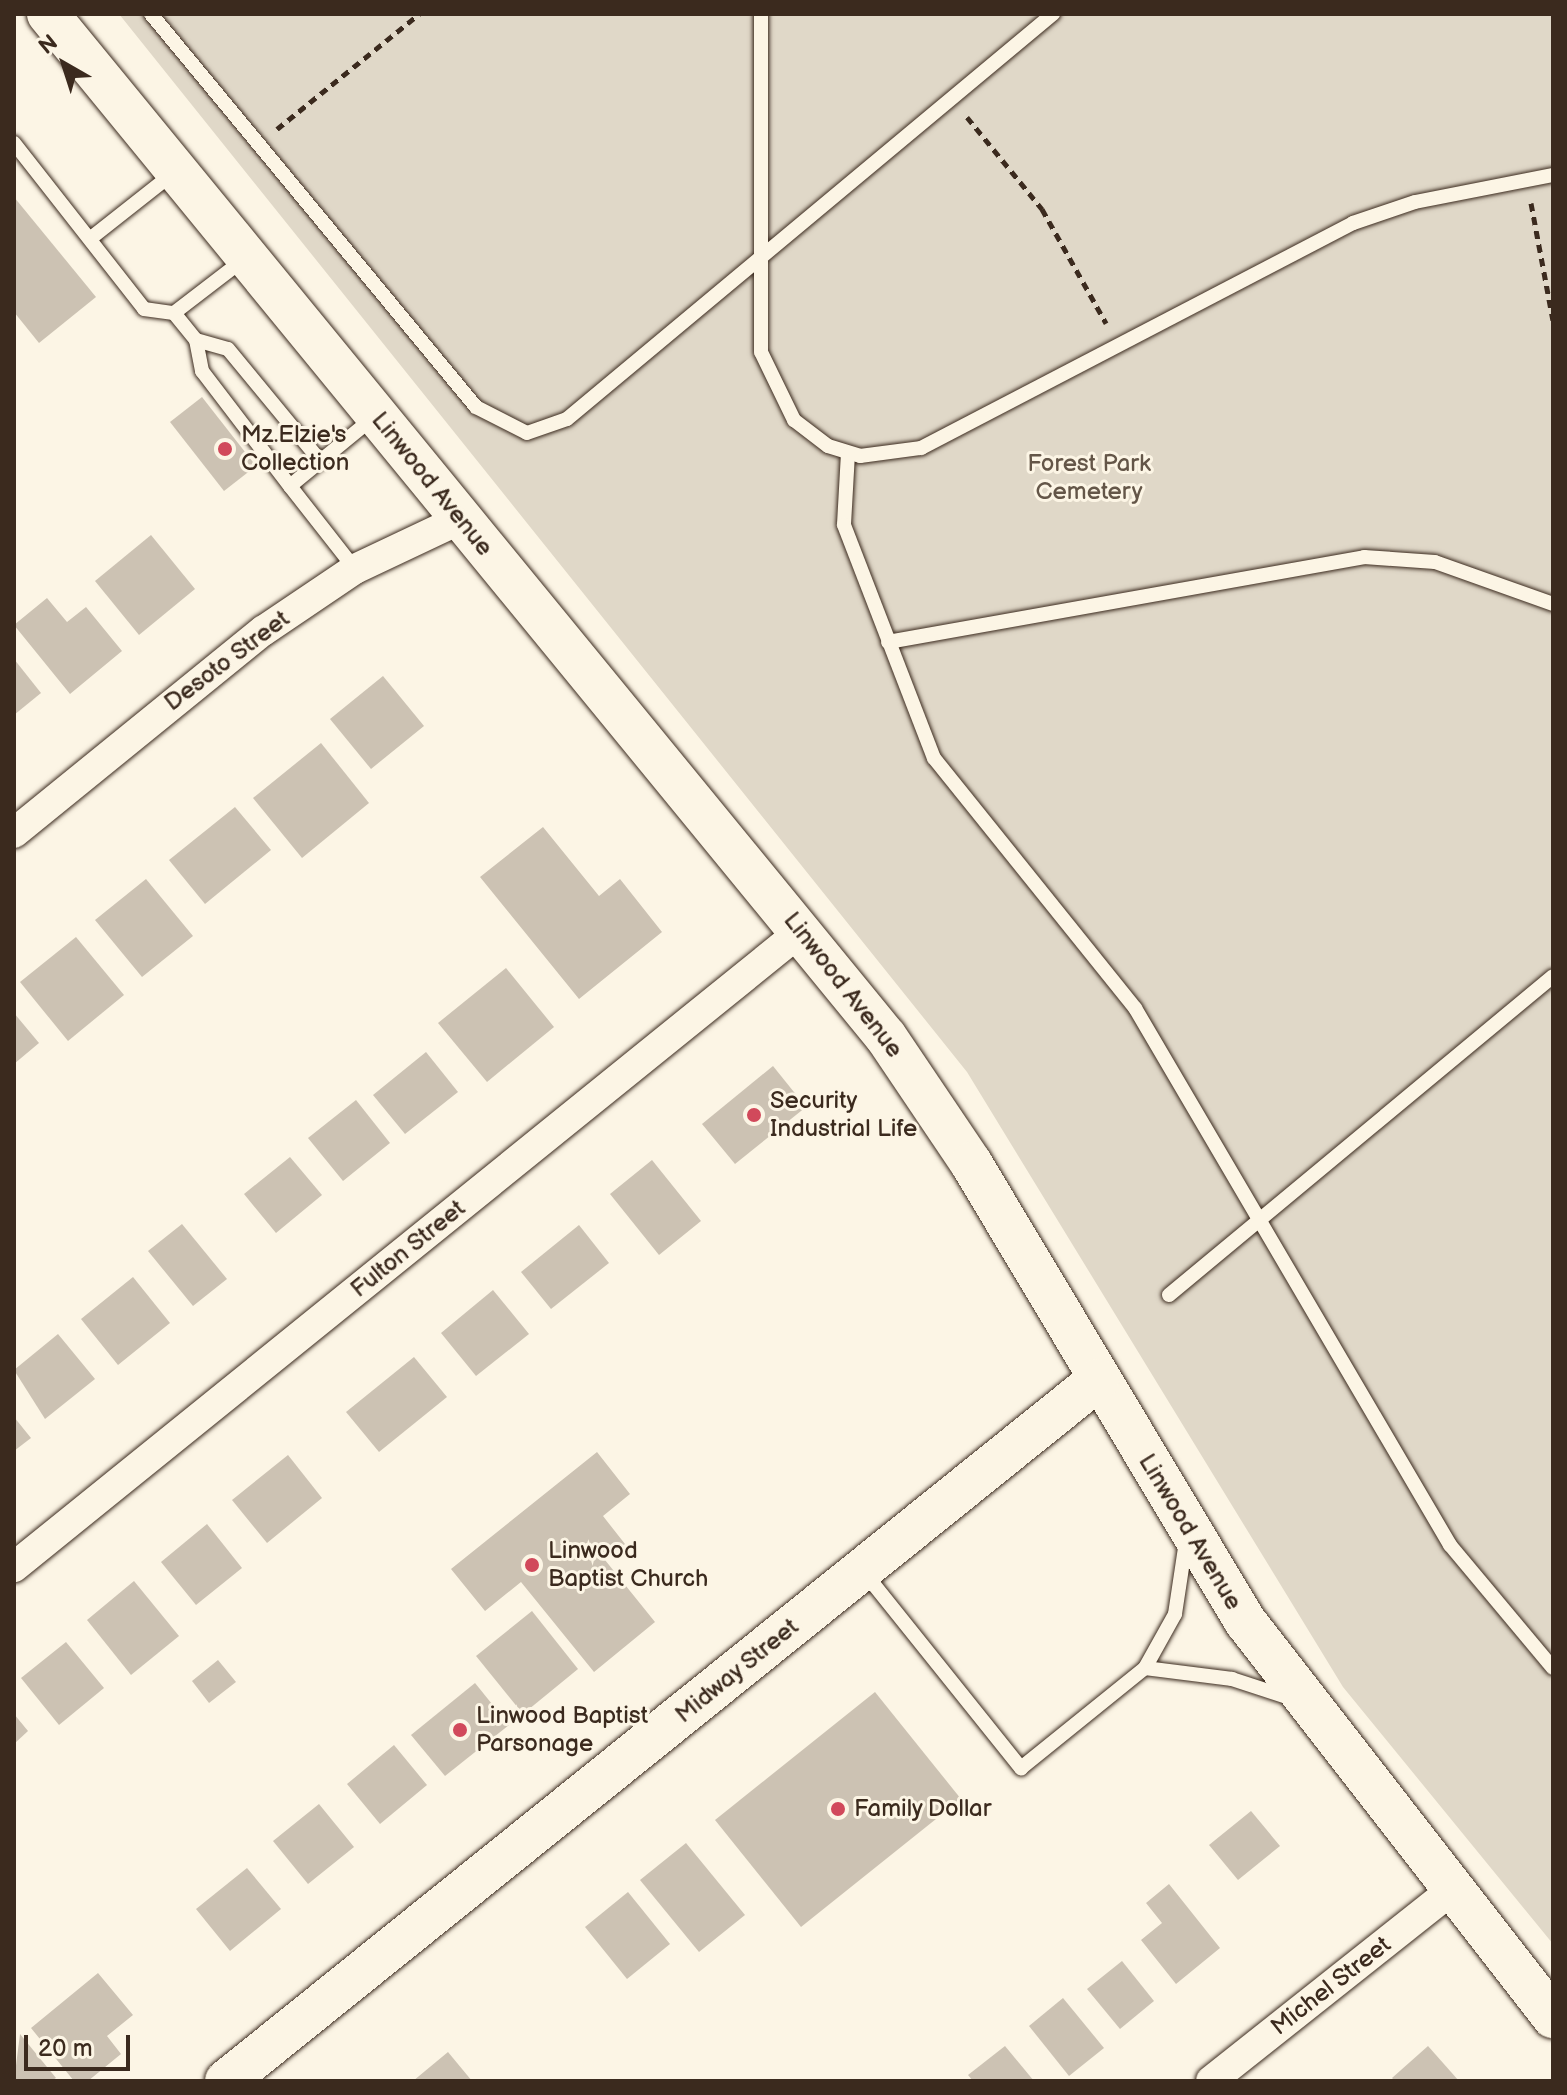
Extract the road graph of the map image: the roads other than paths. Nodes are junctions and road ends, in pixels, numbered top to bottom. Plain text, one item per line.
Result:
1 (48, 14) edge
2 (151, 14) edge
3 (761, 14) edge
4 (1053, 14) edge
5 (14, 143) edge
6 (176, 171) junction
7 (1553, 175) edge
8 (91, 238) junction
9 (247, 258) junction
10 (755, 260) junction
11 (174, 313) junction
12 (196, 340) junction
13 (376, 415) junction
14 (848, 453) junction
15 (321, 462) junction
16 (290, 486) junction
17 (461, 519) junction
18 (355, 569) junction
19 (1553, 604) edge
20 (888, 642) junction
21 (14, 833) edge
22 (801, 931) junction
23 (1553, 976) edge
24 (1262, 1218) junction
25 (1169, 1295) dead end
26 (1098, 1380) junction
27 (1188, 1530) junction
28 (14, 1567) edge
29 (863, 1571) junction
30 (1145, 1668) junction
31 (1553, 1668) edge
32 (1304, 1703) junction
33 (1451, 1891) junction
34 (1553, 2017) edge
35 (228, 2081) edge
36 (1211, 2081) edge

1 - 6 main road, Linwood Avenue
2 - 10 lane
3 - 10 lane
4 - 10 lane
5 - 8 lane
6 - 8 lane
6 - 9 main road, Linwood Avenue
7 - 14 lane
8 - 11 lane
9 - 11 lane
9 - 13 main road, Linwood Avenue
10 - 14 lane
11 - 12 lane
12 - 15 lane
12 - 16 lane
13 - 15 lane
13 - 17 main road, Linwood Avenue
14 - 20 lane
15 - 16 lane
16 - 18 lane
17 - 18 street, Desoto Street
17 - 22 main road, Linwood Avenue
18 - 21 street, Desoto Street
19 - 20 lane
20 - 24 lane
22 - 26 main road, Linwood Avenue
22 - 28 street, Fulton Street
23 - 24 lane
24 - 25 lane
24 - 31 lane
26 - 27 main road, Linwood Avenue
26 - 29 main road, Midway Street
27 - 30 lane
27 - 32 main road, Linwood Avenue
29 - 30 lane
29 - 35 main road, Midway Street
30 - 32 lane
32 - 33 main road, Linwood Avenue
33 - 34 main road, Linwood Avenue
33 - 36 street, Michel Street

